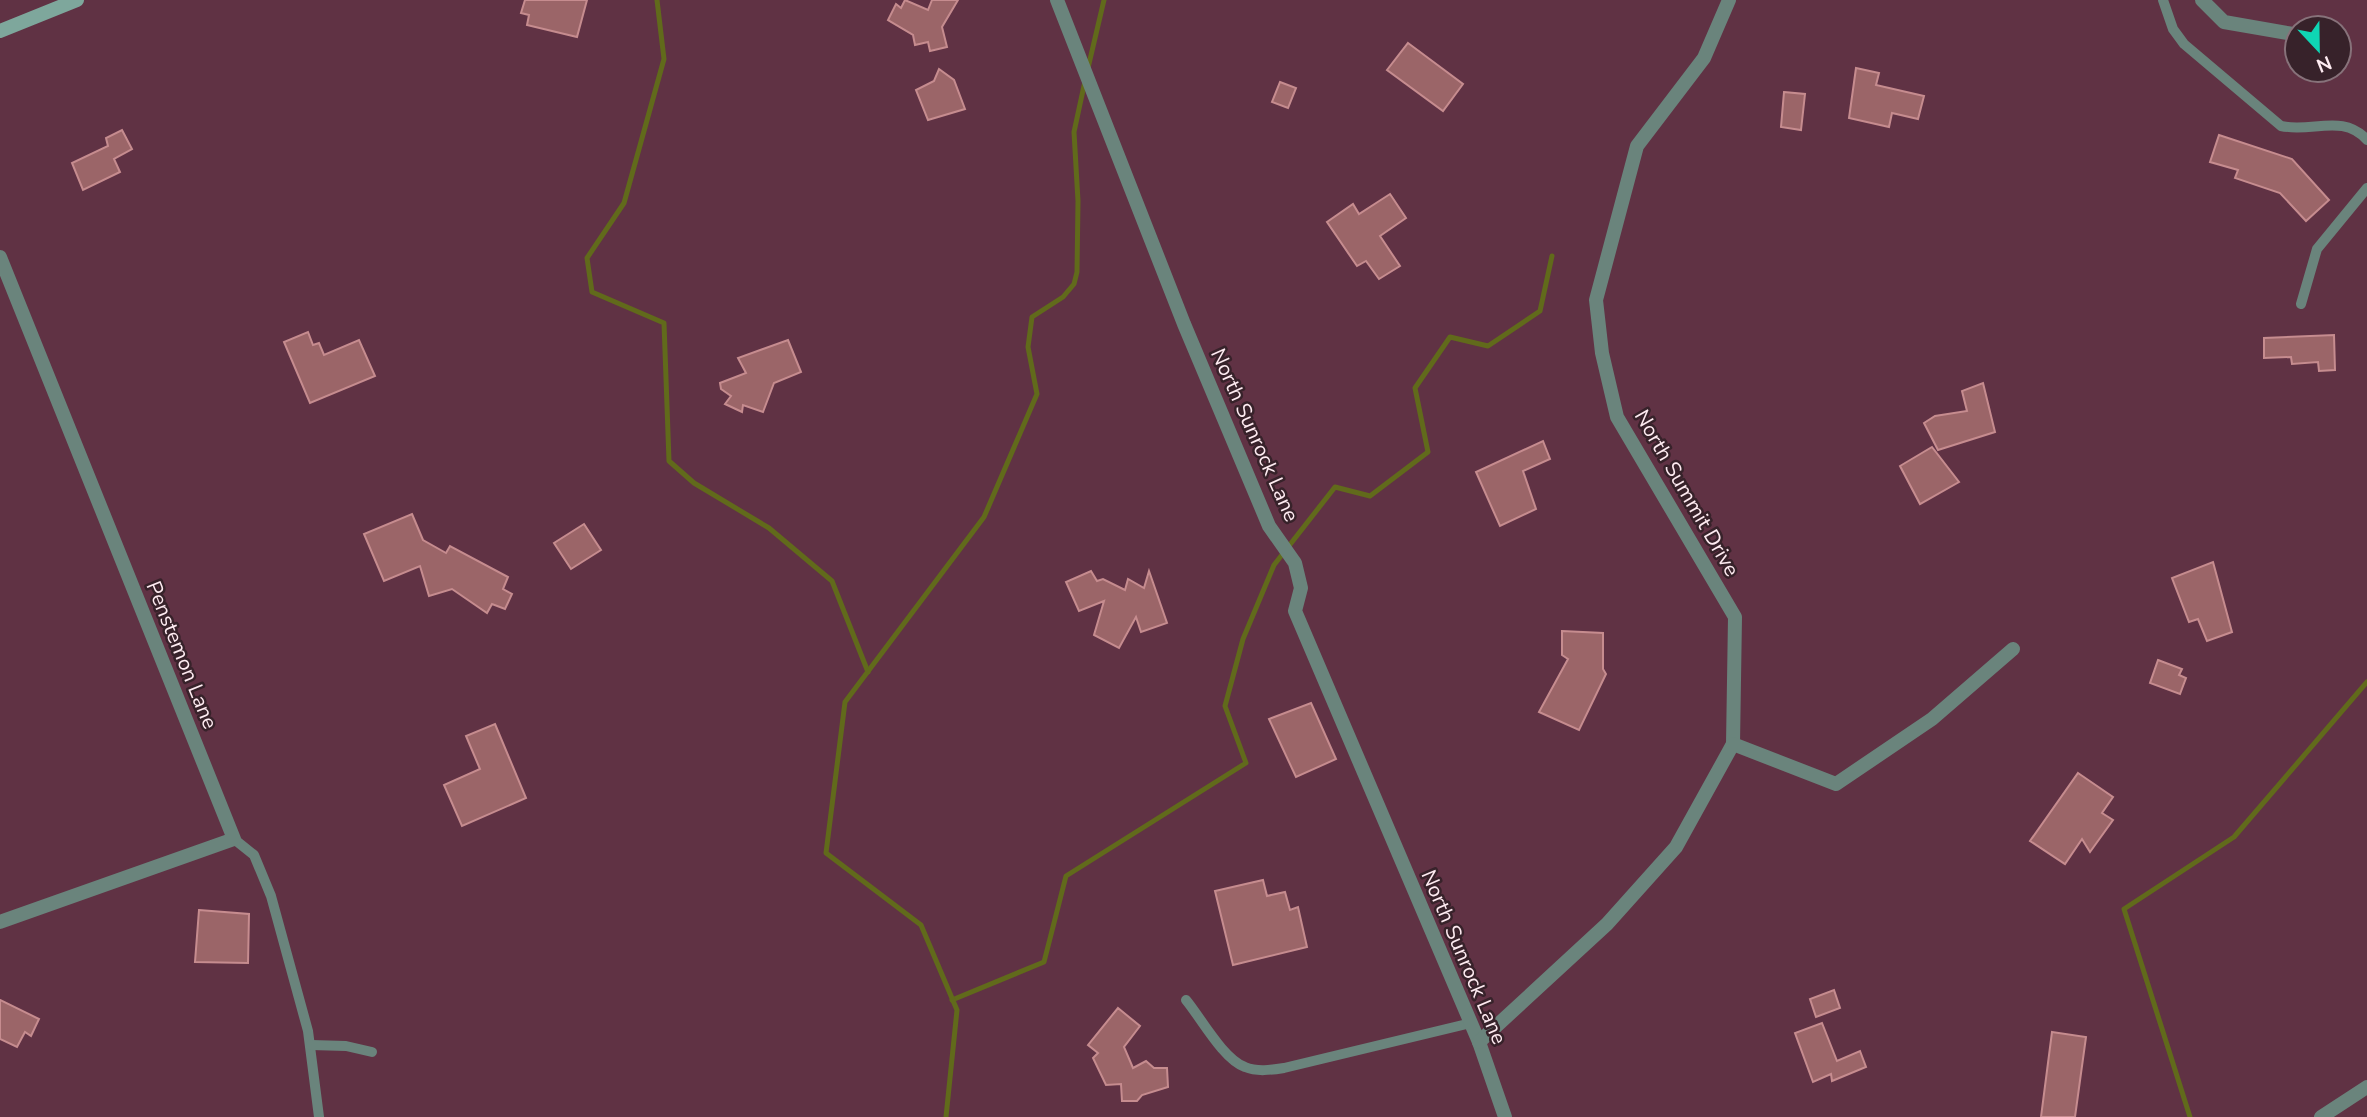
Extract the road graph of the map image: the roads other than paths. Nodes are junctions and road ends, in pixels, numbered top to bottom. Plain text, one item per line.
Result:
1 (77, 0) edge
2 (1057, 0) edge
3 (1729, 0) edge
4 (2163, 0) edge
5 (2202, 0) edge
6 (0, 31) edge
7 (2283, 32) edge
8 (2367, 140) edge
9 (2367, 188) edge
10 (0, 257) edge
11 (2301, 304) dead end
12 (2013, 649) dead end
13 (1733, 744) junction
14 (234, 839) junction
15 (0, 922) edge
16 (1186, 1000) dead end
17 (1471, 1023) junction
18 (1479, 1042) junction
19 (311, 1045) junction
20 (372, 1052) dead end
21 (2367, 1087) edge
22 (319, 1117) edge
23 (1505, 1117) edge
24 (2321, 1117) edge

1 - 6 street
2 - 17 street, North Sunrock Lane
3 - 13 street, North Summit Drive
4 - 8 lane
5 - 7 street
9 - 11 lane
10 - 14 street, Penstemon Lane
12 - 13 street
13 - 18 street, North Summit Drive
14 - 15 street
14 - 19 lane
16 - 17 lane
17 - 18 street, North Sunrock Lane
18 - 23 street, North Sunrock Lane
19 - 20 lane
19 - 22 lane
21 - 24 street

